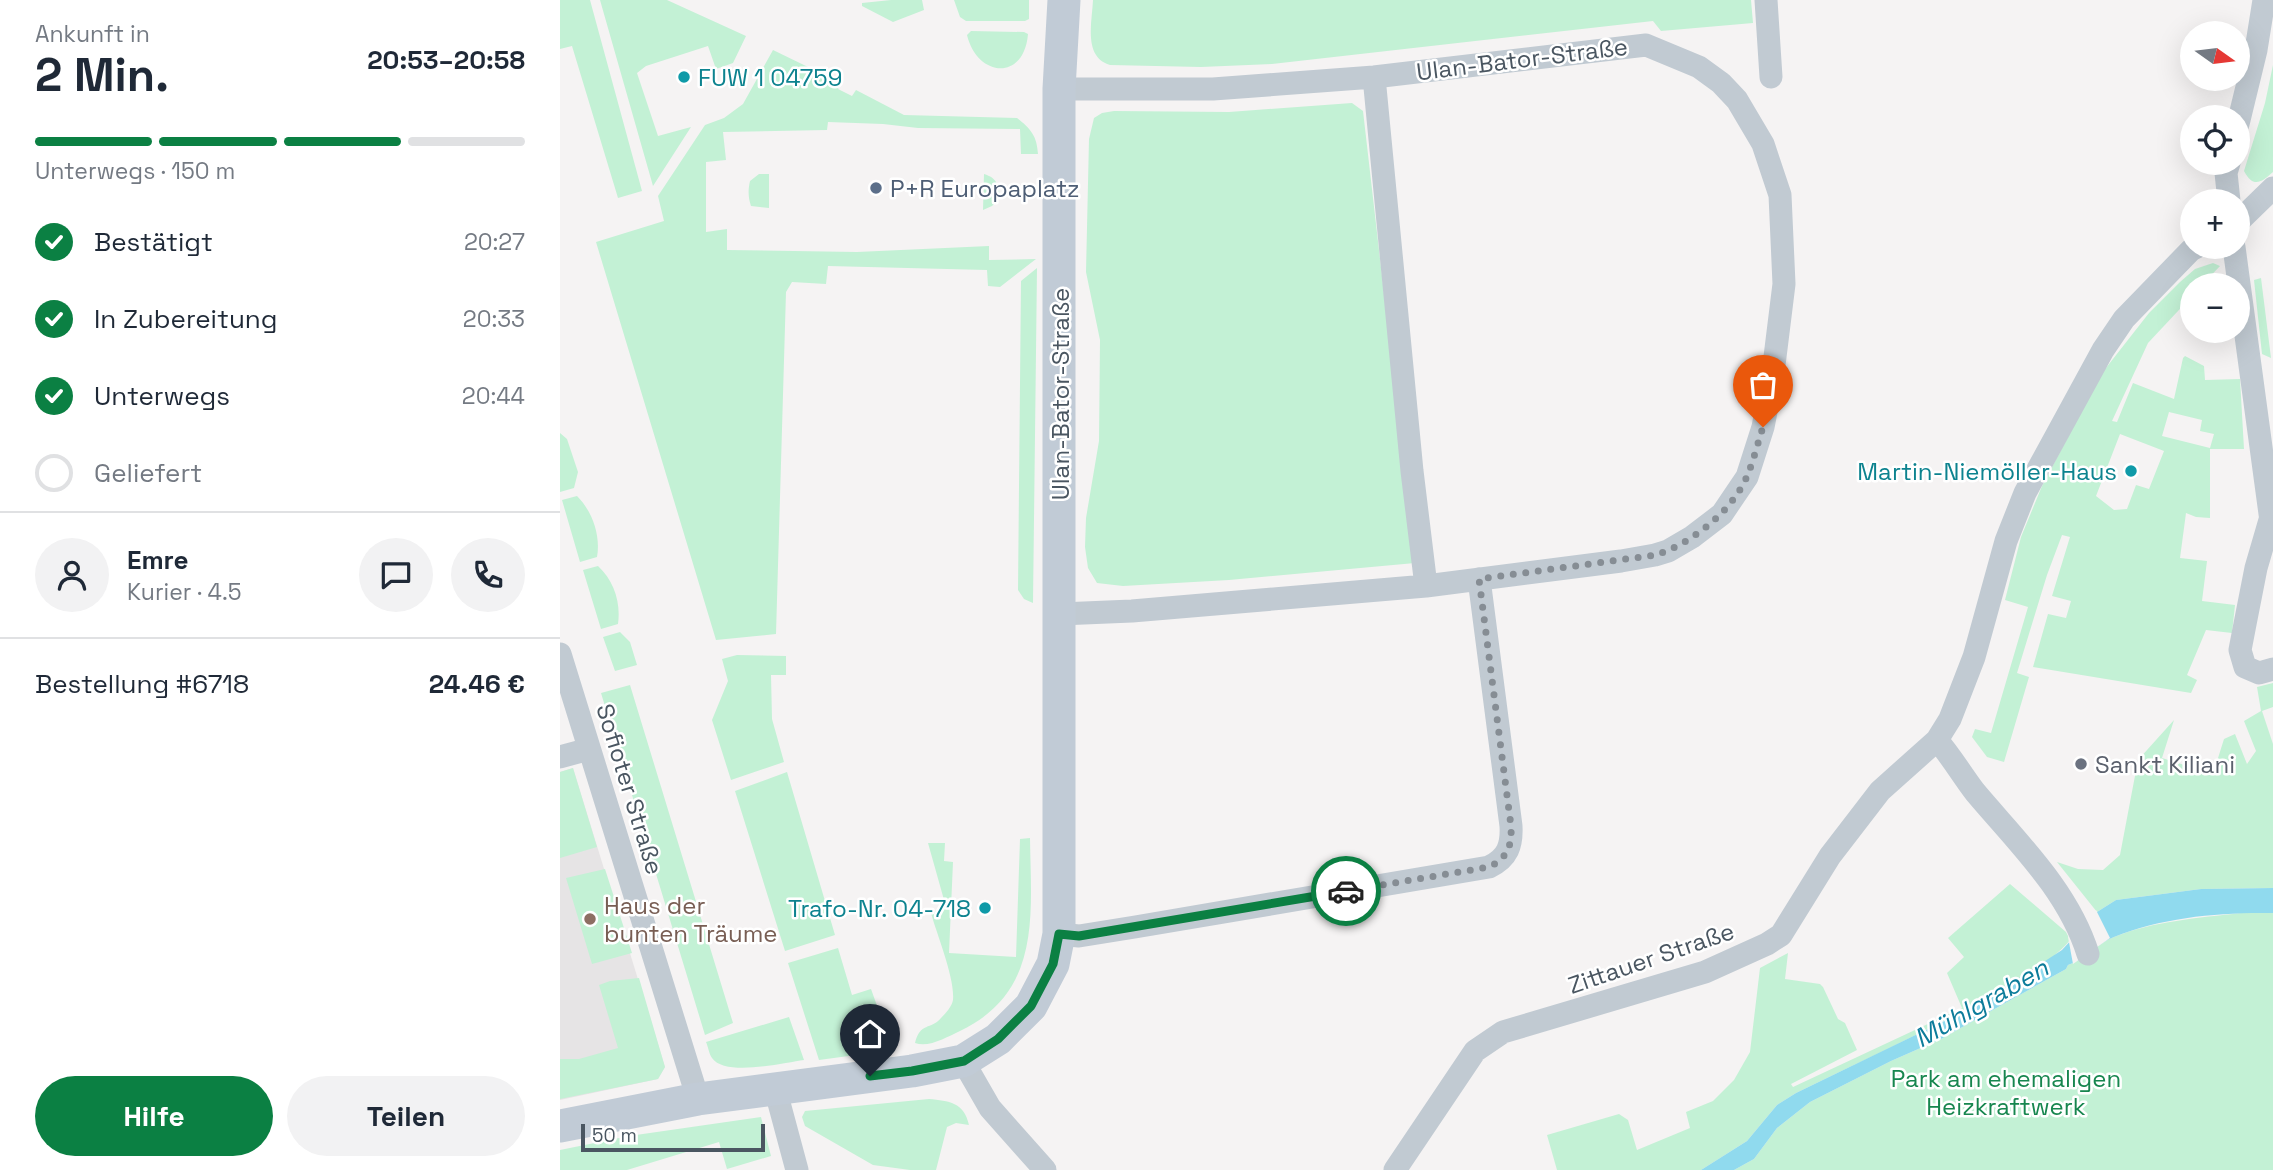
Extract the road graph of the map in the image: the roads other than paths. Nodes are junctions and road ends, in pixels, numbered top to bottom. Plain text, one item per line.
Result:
1 (1064, 0) edge
2 (1766, 0) edge
3 (2264, 0) edge
4 (1374, 77) junction
5 (1772, 77) dead end
6 (1059, 89) junction
7 (2243, 105) edge
8 (2273, 188) edge
9 (2250, 210) edge
10 (2183, 259) edge
11 (2236, 259) edge
12 (2272, 526) edge
13 (1479, 579) junction
14 (1426, 586) junction
15 (1060, 614) junction
16 (560, 654) edge
17 (2273, 669) edge
18 (1937, 740) junction
19 (589, 749) junction
20 (560, 757) edge
21 (1059, 934) junction
22 (2088, 954) dead end
23 (964, 1061) junction
24 (775, 1088) junction
25 (698, 1099) junction
26 (560, 1126) edge
27 (797, 1170) edge
28 (1045, 1170) edge
29 (1395, 1170) edge

1 - 6 street, Ulan-Bator-Straße
2 - 5 street
3 - 7 street
4 - 6 street, Ulan-Bator-Straße
4 - 13 street, Ulan-Bator-Straße
4 - 14 street
6 - 15 street, Ulan-Bator-Straße
8 - 9 street
10 - 18 street, Zittauer Straße
11 - 12 street
12 - 17 street
13 - 14 street, Ulan-Bator-Straße
13 - 21 street
14 - 15 street, Ulan-Bator-Straße
15 - 21 street, Ulan-Bator-Straße
16 - 19 street, Sofioter Straße
18 - 22 street
18 - 29 street, Zittauer Straße
19 - 20 street
19 - 25 street, Sofioter Straße
21 - 23 street, Ulan-Bator-Straße
23 - 24 street
23 - 28 street
24 - 25 street
24 - 27 street
25 - 26 street

